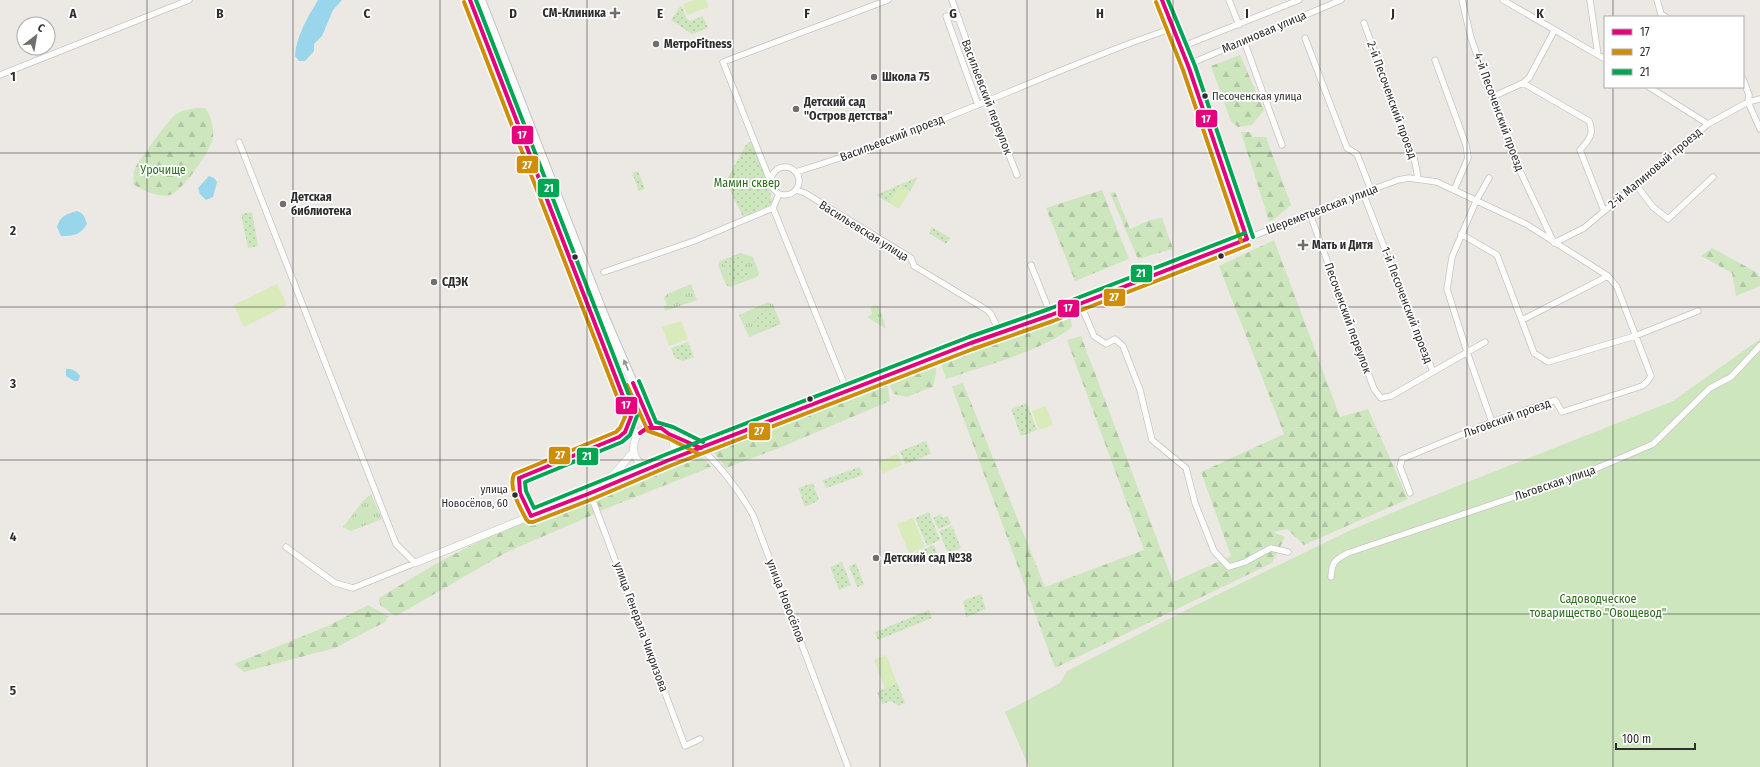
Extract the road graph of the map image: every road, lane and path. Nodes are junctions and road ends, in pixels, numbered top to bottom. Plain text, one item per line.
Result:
1 (189, 0) edge
2 (470, 0) edge
3 (481, 0) edge
4 (888, 0) edge
5 (952, 0) edge
6 (1162, 0) edge
7 (1229, 0) edge
8 (1299, 0) edge
9 (1341, 0) edge
10 (1462, 0) edge
11 (1503, 0) edge
12 (1590, 0) edge
13 (1657, 0) edge
14 (1665, 16) edge
15 (959, 19) junction
16 (1364, 23) dead end
17 (1239, 25) junction
18 (1173, 28) junction
19 (1554, 31) junction
20 (1304, 38) dead end
21 (1244, 41) junction
22 (1180, 47) junction
23 (1598, 55) junction
24 (1604, 58) edge
25 (1435, 60) dead end
26 (1187, 65) junction
27 (0, 75) edge
28 (1744, 82) edge
29 (1523, 83) junction
30 (1651, 88) edge
31 (1492, 97) junction
32 (1760, 98) edge
33 (988, 101) junction
34 (1748, 102) junction
35 (978, 105) junction
36 (1708, 124) junction
37 (1760, 129) edge
38 (239, 142) dead end
39 (1282, 145) dead end
40 (796, 172) junction
41 (1017, 175) dead end
42 (1713, 177) dead end
43 (1418, 178) junction
44 (1489, 178) dead end
45 (771, 183) junction
46 (1637, 186) junction
47 (796, 190) junction
48 (1372, 190) junction
49 (1454, 190) junction
50 (1363, 193) junction
51 (779, 194) junction
52 (1476, 200) junction
53 (773, 208) junction
54 (1604, 211) junction
55 (1310, 214) junction
56 (1461, 234) junction
57 (1247, 239) junction
58 (1554, 243) junction
59 (1031, 265) dead end
60 (604, 272) dead end
61 (1608, 276) junction
62 (1080, 303) junction
63 (1698, 311) dead end
64 (1051, 316) junction
65 (1522, 320) junction
66 (1000, 333) junction
67 (1635, 336) junction
68 (1485, 342) dead end
69 (1760, 346) edge
70 (1467, 352) junction
71 (1433, 372) junction
72 (1650, 376) joint
73 (847, 391) junction
74 (627, 406) joint
75 (785, 415) joint
76 (631, 418) junction
77 (1492, 422) junction
78 (652, 427) junction
79 (669, 434) junction
80 (619, 437) junction
81 (636, 438) junction
82 (701, 448) junction
83 (634, 451) junction
84 (669, 460) junction
85 (652, 467) junction
86 (590, 493) junction
87 (1410, 493) dead end
88 (532, 516) junction
89 (286, 547) dead end
90 (1288, 552) dead end
91 (415, 563) junction
92 (1331, 577) dead end
93 (700, 740) dead end
94 (848, 767) edge

1 - 27 street
2 - 74 main road
78 -> 3 main road
4 - 45 street
5 - 15 street, Васильевский переулок
6 - 18 street
7 - 17 street
8 - 17 street, Малиновая улица
9 - 21 street, Малиновая улица
10 - 31 street, 4-й Песоченский проезд
11 - 19 street
12 - 23 street
13 - 14 street
15 - 33 street, Васильевский переулок
15 - 35 street
16 - 43 street, 2-й Песоченский проезд
17 - 22 street, Малиновая улица
18 - 22 street
18 - 33 street, Васильевский проезд
19 - 23 street
19 - 29 street
20 - 48 street
21 - 26 street, Малиновая улица
21 - 39 street
22 - 26 street
23 - 24 street
25 - 49 street
26 - 57 street
28 - 34 street
29 - 31 street
29 - 54 street
30 - 36 street
31 - 58 street, 4-й Песоченский проезд
32 - 34 street, 2-й Малиновый проезд
33 - 35 street, Васильевский проезд
33 - 41 street, Васильевский переулок
34 - 36 street, 2-й Малиновый проезд
34 - 37 street
35 - 40 street, Васильевский проезд
36 - 46 street, 2-й Малиновый проезд
38 - 91 street
40 - 45 street
40 - 47 street
42 - 46 street
43 - 48 street, Шереметьевская улица
43 - 49 street, Шереметьевская улица
44 - 52 street
45 - 51 street
46 - 54 street, 2-й Малиновый проезд
47 - 51 street
47 - 66 street, Васильевская улица
48 - 50 street, Шереметьевская улица
49 - 52 street, Шереметьевская улица
50 - 55 street, Шереметьевская улица
50 - 71 street, 1-й Песоченский проезд
51 - 53 street
52 - 56 street
52 - 58 street, Шереметьевская улица
53 - 60 street
53 - 73 street
54 - 58 street, 2-й Малиновый проезд
55 - 57 street, Шереметьевская улица
55 - 71 street, Песоченский переулок
56 - 65 street
56 - 70 street
57 - 62 street, Шереметьевская улица
58 - 61 street, Шереметьевская улица
59 - 64 street
61 - 65 street
61 - 67 street, Шереметьевская улица
62 - 64 street, Шереметьевская улица
62 - 90 street
63 - 67 street
64 - 66 street, Шереметьевская улица
65 - 67 street
66 - 73 street, Шереметьевская улица
67 - 72 street, Шереметьевская улица
68 - 70 street
69 - 92 street, Льговская улица
70 - 71 street
70 - 77 street
72 - 77 street, Льговский проезд
73 - 75 street, Шереметьевская улица
74 - 76 street
75 - 82 street, Шереметьевская улица
76 - 80 street
76 - 81 street
77 - 87 street, Льговский проезд
78 - 79 street
78 - 81 street
79 - 82 street
79 - 84 street
80 - 81 street
80 - 88 street
81 - 83 street
82 - 84 street, Шереметьевская улица
82 - 94 street, улица Новосёлов
83 - 85 street
83 - 86 street
84 - 85 street
85 - 86 street
86 - 88 street
86 - 93 street, улица Генерала Чикризова
88 - 91 street
89 - 91 street

